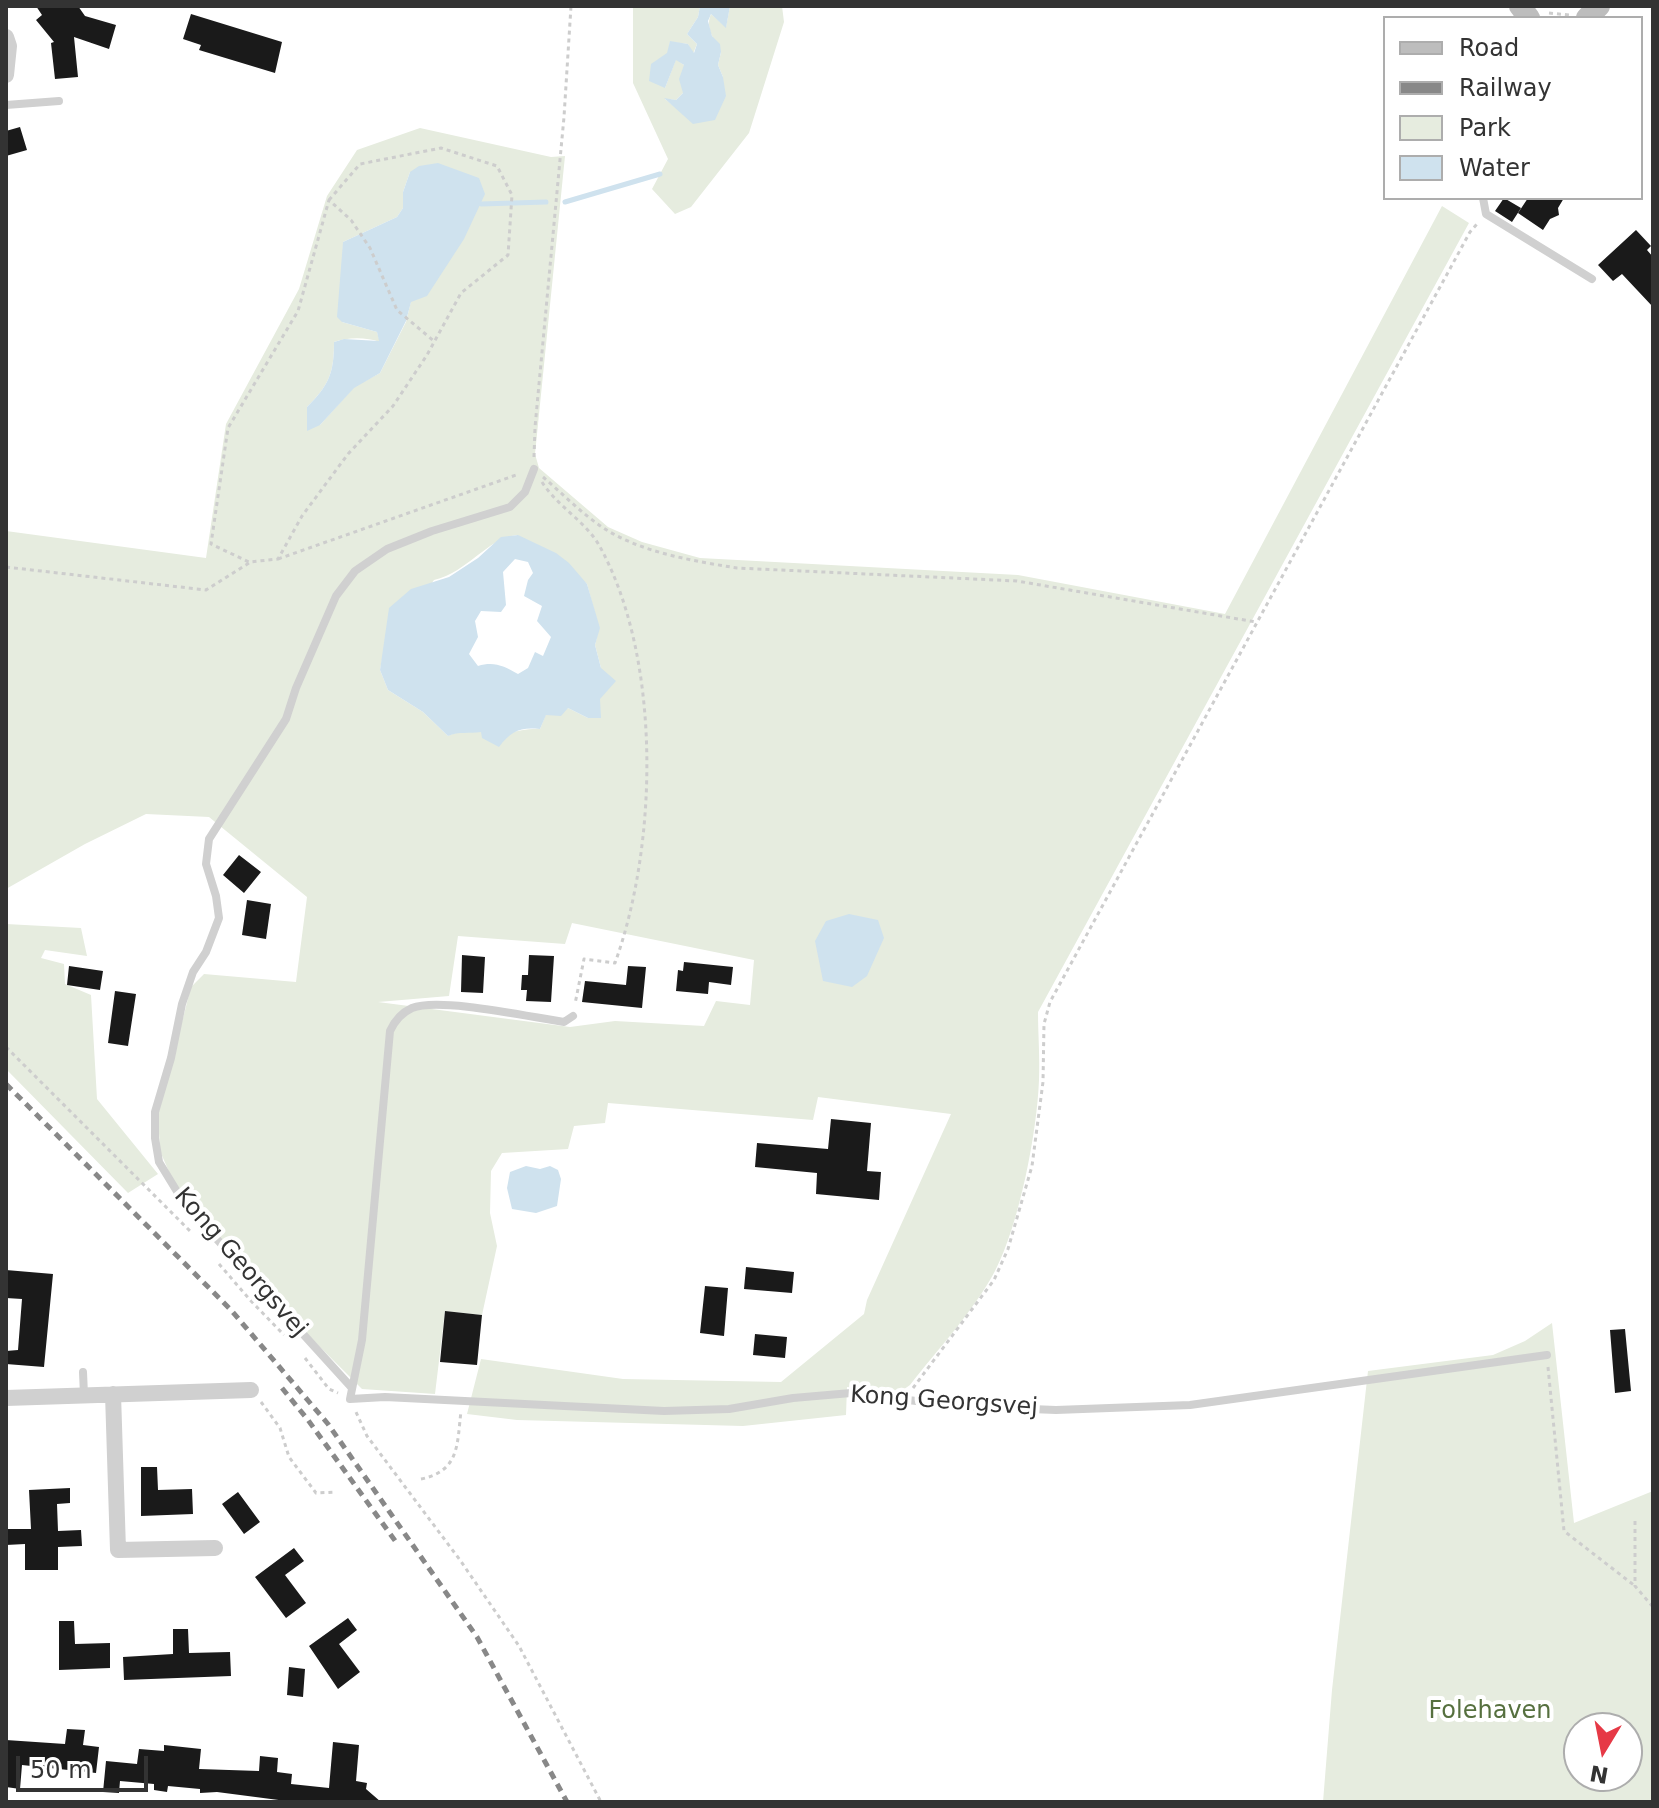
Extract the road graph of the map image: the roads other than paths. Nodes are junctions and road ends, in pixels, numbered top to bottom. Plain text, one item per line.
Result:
1 (1520, 6) edge
2 (1536, 15) edge
3 (6, 37) edge
4 (6, 75) edge
5 (59, 101) dead end
6 (6, 105) edge
7 (1483, 200) edge
8 (1592, 279) dead end
9 (534, 469) road end
10 (573, 1016) road end
11 (1547, 1355) road end
12 (83, 1372) dead end
13 (352, 1388) junction
14 (251, 1390) road end
15 (113, 1394) junction
16 (84, 1395) junction
17 (6, 1398) edge
18 (215, 1548) dead end

1 - 2 street
3 - 4 street
5 - 6 lane
7 - 8 lane
9 - 13 lane, Kong Georgsvej
10 - 13 lane
11 - 13 lane, Kong Georgsvej
12 - 16 lane
14 - 15 street
15 - 16 street
15 - 18 street
16 - 17 street

